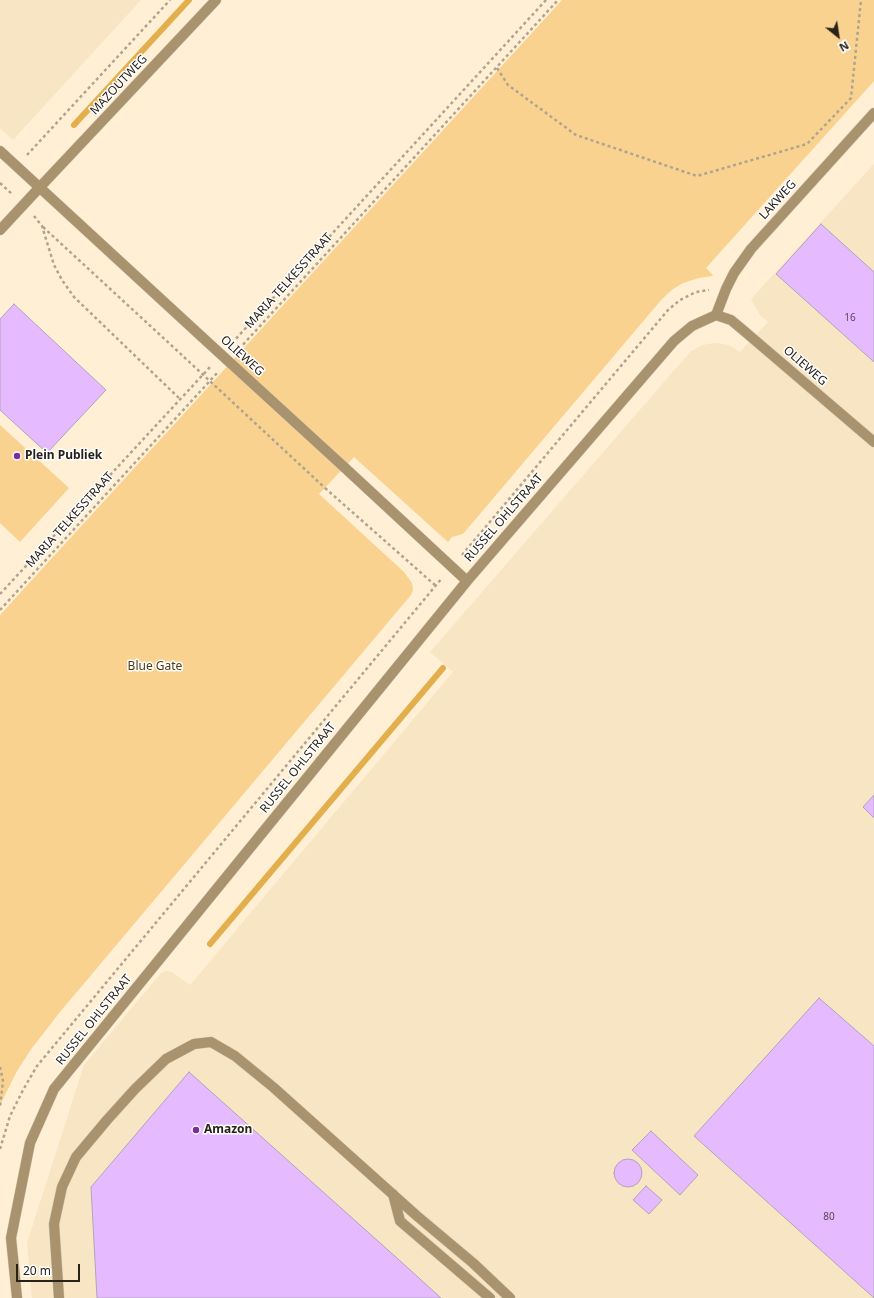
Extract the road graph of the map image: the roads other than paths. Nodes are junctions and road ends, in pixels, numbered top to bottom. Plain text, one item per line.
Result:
1 (216, 0) edge
2 (874, 113) edge
3 (0, 151) edge
4 (40, 187) junction
5 (0, 230) edge
6 (716, 315) junction
7 (874, 442) edge
8 (467, 581) junction
9 (393, 1194) junction
10 (17, 1298) edge
11 (59, 1298) edge
12 (490, 1298) edge
13 (510, 1298) edge

1 - 4 street, MAZOUTWEG
2 - 6 street, LAKWEG
3 - 4 street, OLIEWEG
4 - 5 street, MAZOUTWEG
4 - 8 street, OLIEWEG, bridge
6 - 7 street, OLIEWEG
6 - 8 street, RUSSEL OHLSTRAAT
8 - 10 street, RUSSEL OHLSTRAAT
9 - 11 street
9 - 12 street
9 - 13 street

